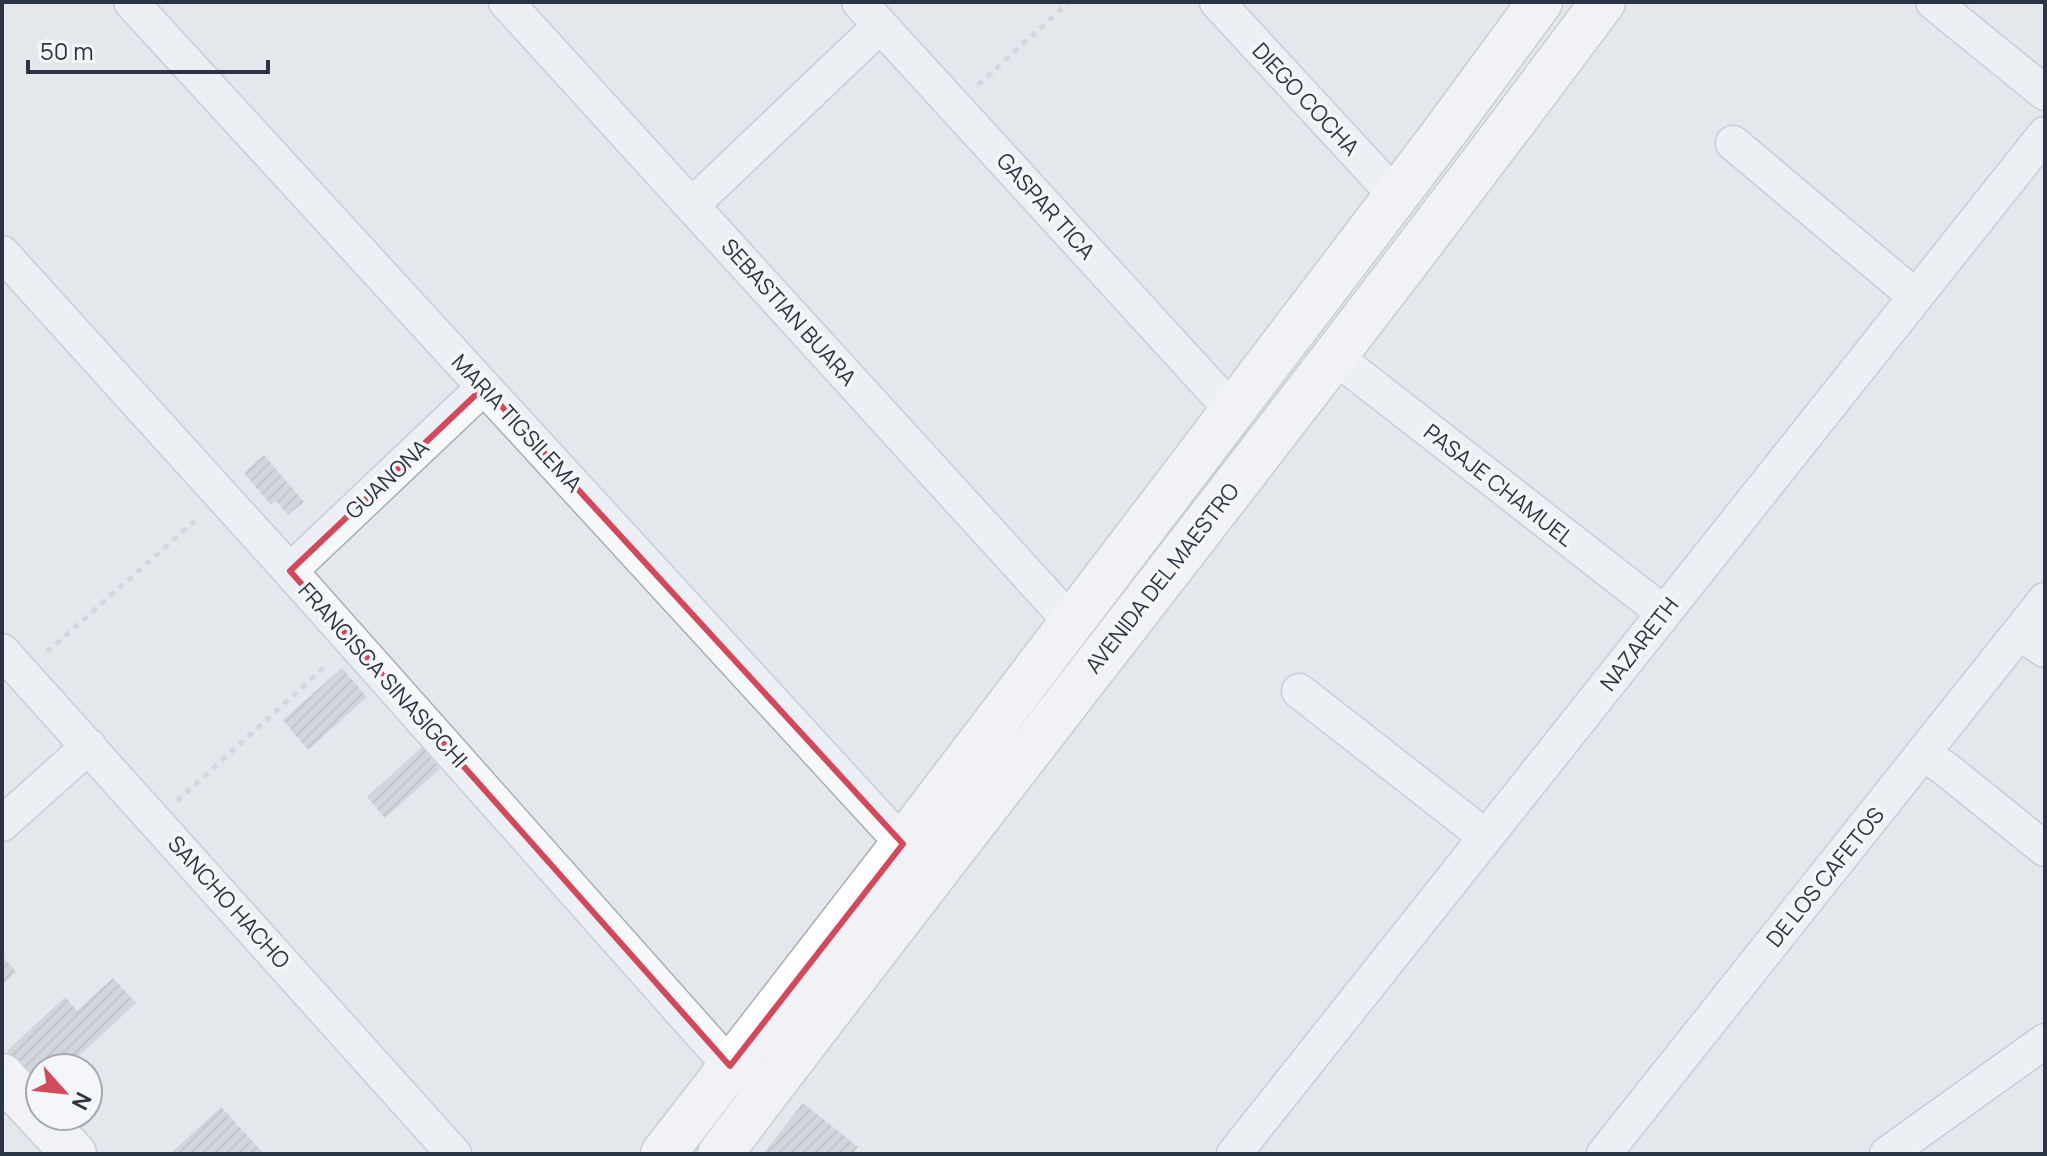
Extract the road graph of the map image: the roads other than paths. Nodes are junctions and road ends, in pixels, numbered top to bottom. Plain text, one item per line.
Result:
1 (131, 2) edge
2 (506, 2) edge
3 (1217, 2) edge
4 (1540, 2) edge
5 (1603, 2) edge
6 (1933, 2) edge
7 (870, 14) edge
8 (2045, 93) edge
9 (1443, 134) junction
10 (2045, 134) edge
11 (1733, 143) dead end
12 (1481, 165) junction
13 (1395, 195) junction
14 (692, 205) junction
15 (2, 253) edge
16 (1916, 297) junction
17 (1334, 356) junction
18 (484, 387) junction
19 (1232, 410) junction
20 (1185, 472) junction
21 (1221, 501) junction
22 (290, 571) junction
23 (2045, 600) edge
24 (1664, 613) junction
25 (1071, 622) junction
26 (2032, 641) edge
27 (12, 663) edge
28 (1299, 691) dead end
29 (89, 746) junction
30 (1923, 753) junction
31 (951, 778) junction
32 (985, 808) junction
33 (2, 824) edge
34 (1486, 837) junction
35 (903, 844) junction
36 (2045, 849) edge
37 (2045, 1041) edge
38 (730, 1066) junction
39 (2, 1076) edge
40 (765, 1094) junction
41 (682, 1147) edge
42 (74, 1154) edge
43 (454, 1154) edge
44 (720, 1154) edge
45 (1234, 1154) edge
46 (1604, 1154) edge
47 (1887, 1154) edge

1 - 18 street, MARIA TIGSILEMA
2 - 14 street, SEBASTIAN BUARA
3 - 13 street, DIEGO COCHA
4 - 9 main road, AVENIDA DEL MAESTRO
5 - 12 main road, AVENIDA DEL MAESTRO
6 - 8 street
7 - 14 street
7 - 19 street, GASPAR TICA
9 - 12 main road
9 - 13 main road, AVENIDA DEL MAESTRO
10 - 16 street, NAZARETH
11 - 16 street
12 - 17 main road, AVENIDA DEL MAESTRO
13 - 19 main road, AVENIDA DEL MAESTRO
14 - 25 street, SEBASTIAN BUARA
15 - 22 street, FRANCISCA SINASIGCHI
16 - 24 street, NAZARETH
17 - 21 main road, AVENIDA DEL MAESTRO
17 - 24 street, PASAJE CHAMUEL
18 - 22 street, GUANONA
18 - 35 street, MARIA TIGSILEMA
19 - 20 main road, AVENIDA DEL MAESTRO
20 - 21 main road
20 - 25 main road, AVENIDA DEL MAESTRO
21 - 32 main road, AVENIDA DEL MAESTRO
22 - 38 street, FRANCISCA SINASIGCHI
23 - 26 street, DE LOS CAFETOS
24 - 34 street, NAZARETH
25 - 31 main road, AVENIDA DEL MAESTRO
26 - 30 street, DE LOS CAFETOS
27 - 29 street, SANCHO HACHO
28 - 34 street
29 - 33 street
29 - 43 street, SANCHO HACHO
30 - 36 street
30 - 46 street, DE LOS CAFETOS
31 - 32 main road
31 - 35 main road, AVENIDA DEL MAESTRO
32 - 40 main road, AVENIDA DEL MAESTRO
34 - 45 street, NAZARETH
35 - 38 main road, AVENIDA DEL MAESTRO
37 - 47 street
38 - 40 street, FRANCISCA SINASIGCHI
38 - 41 main road, AVENIDA DEL MAESTRO
39 - 42 main road
40 - 44 main road, AVENIDA DEL MAESTRO

